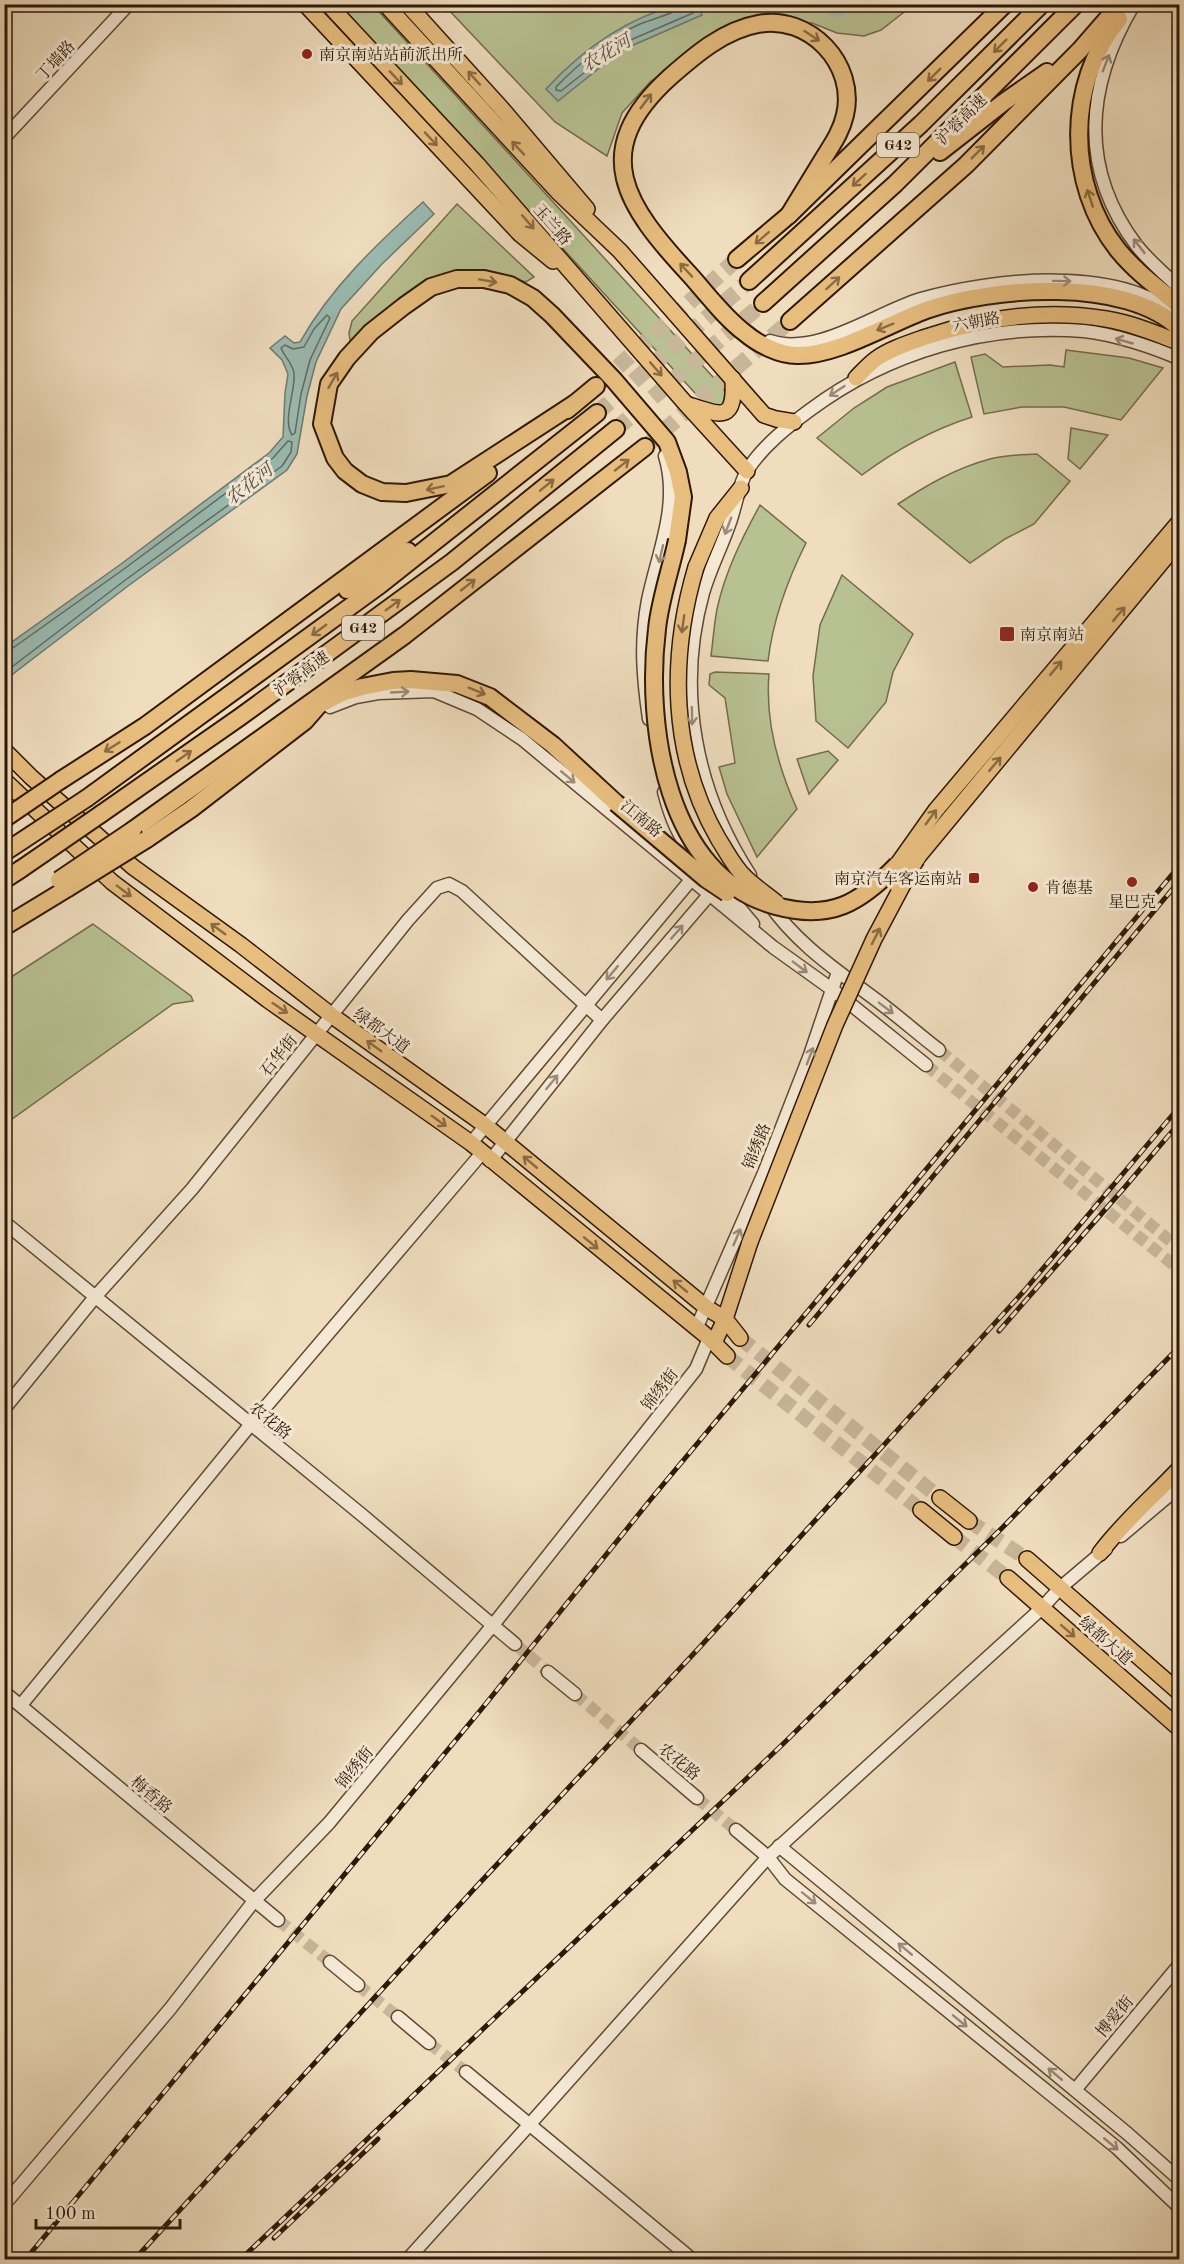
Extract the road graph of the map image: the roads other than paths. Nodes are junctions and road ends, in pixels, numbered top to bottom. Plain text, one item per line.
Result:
1 (129, 4) edge
2 (305, 4) edge
3 (328, 4) edge
4 (386, 4) edge
5 (407, 4) edge
6 (1005, 4) edge
7 (1042, 4) edge
8 (1076, 4) edge
9 (1120, 4) edge
10 (1133, 4) edge
11 (1080, 50) junction
12 (4, 138) edge
13 (895, 184) junction
14 (789, 215) junction
15 (620, 251) junction
16 (737, 259) tunnel mouth
17 (749, 281) tunnel mouth
18 (1179, 288) edge
19 (588, 289) junction
20 (714, 300) junction
21 (763, 303) tunnel mouth
22 (1179, 306) edge
23 (1179, 320) edge
24 (790, 321) tunnel mouth
25 (1179, 329) edge
26 (1179, 343) edge
27 (1179, 359) edge
28 (856, 378) junction
29 (732, 379) junction
30 (596, 386) tunnel mouth
31 (574, 404) junction
32 (686, 404) junction
33 (597, 413) tunnel mouth
34 (646, 417) junction
35 (794, 422) junction
36 (616, 429) tunnel mouth
37 (645, 447) tunnel mouth
38 (747, 471) junction
39 (741, 488) junction
40 (470, 512) junction
41 (1179, 521) edge
42 (1178, 542) edge
43 (305, 721) junction
44 (145, 726) junction
45 (4, 750) edge
46 (4, 780) edge
47 (4, 819) edge
48 (140, 835) junction
49 (5, 852) edge
50 (917, 858) junction
51 (897, 865) junction
52 (4, 880) edge
53 (690, 881) junction
54 (63, 884) junction
55 (883, 891) junction
56 (709, 895) junction
57 (791, 909) junction
58 (841, 915) junction
59 (4, 917) edge
60 (4, 927) edge
61 (773, 947) junction
62 (838, 972) junction
63 (833, 990) junction
64 (585, 1005) junction
65 (331, 1015) junction
66 (602, 1020) junction
67 (318, 1033) junction
68 (939, 1050) tunnel mouth
69 (926, 1065) tunnel mouth
70 (486, 1126) junction
71 (504, 1140) junction
72 (481, 1153) junction
73 (4, 1222) edge
74 (95, 1297) junction
75 (707, 1308) junction
76 (725, 1319) junction
77 (706, 1337) junction
78 (740, 1338) tunnel mouth
79 (727, 1356) tunnel mouth
80 (4, 1409) edge
81 (251, 1424) junction
82 (1179, 1468) edge
83 (1179, 1486) edge
84 (940, 1498) tunnel mouth
85 (921, 1510) tunnel mouth
86 (969, 1521) tunnel mouth
87 (954, 1537) tunnel mouth
88 (1100, 1553) junction
89 (1027, 1559) tunnel mouth
90 (1008, 1578) tunnel mouth
91 (1059, 1588) junction
92 (1042, 1608) junction
93 (493, 1625) junction
94 (515, 1644) tunnel mouth
95 (548, 1672) tunnel mouth
96 (4, 1692) edge
97 (575, 1694) tunnel mouth
98 (1179, 1694) edge
99 (21, 1705) junction
100 (1179, 1729) edge
101 (641, 1750) tunnel mouth
102 (697, 1798) tunnel mouth
103 (736, 1830) tunnel mouth
104 (779, 1846) junction
105 (768, 1857) junction
106 (254, 1901) junction
107 (278, 1920) tunnel mouth
108 (330, 1962) tunnel mouth
109 (1178, 1969) edge
110 (358, 1985) tunnel mouth
111 (398, 2017) tunnel mouth
112 (429, 2043) tunnel mouth
113 (466, 2072) tunnel mouth
114 (1075, 2090) junction
115 (530, 2124) junction
116 (1179, 2180) edge
117 (1174, 2195) edge
118 (4, 2198) edge
119 (1179, 2208) edge
120 (407, 2259) edge
121 (693, 2259) edge

1 - 12 street, 丁墙路
2 -> 19 main road
3 -> 19 main road, 玉兰路
15 -> 4 main road, 玉兰路
15 -> 5 main road
6 -> 14 highway
7 -> 17 highway, 沪蓉高速 / G42
8 - 13 highway, 沪蓉高速 / G42
9 - 11 highway
18 -> 10 street
22 -> 10 highway
11 - 13 highway
24 -> 11 highway
13 - 21 highway, 沪蓉高速 / G42
14 -> 16 highway
20 -> 14 highway
15 - 29 main road, 玉兰路
19 -> 32 main road, 玉兰路
20 -> 23 street
25 -> 20 highway
26 - 28 main road
27 -> 28 street, 六朝路
28 -> 35 street, 六朝路
29 - 32 main road
29 - 35 main road, 玉兰路
30 - 31 highway
31 -> 34 highway
31 - 44 highway
32 - 38 main road, 玉兰路
33 - 40 highway, 沪蓉高速 / G42
34 - 57 highway, bridge
34 -> 61 street
35 - 38 street, 六朝路
52 -> 36 highway, 沪蓉高速 / G42, bridge
48 -> 37 highway
38 - 39 street
39 -> 57 main road, bridge
39 -> 62 street
40 - 44 highway
40 -> 49 highway, 沪蓉高速 / G42, bridge
51 -> 41 main road, bridge
50 -> 42 main road, bridge
43 - 48 highway
43 -> 53 street, 江南路
43 -> 58 highway, bridge
44 -> 47 highway, bridge
65 -> 45 main road, 绿都大道
46 -> 67 main road
48 - 54 highway, bridge
50 - 55 highway, bridge
76 -> 50 main road, bridge
51 - 55 highway
51 - 57 highway, bridge
53 - 56 street, 江南路
53 -> 64 street
54 - 59 highway
54 - 60 highway
55 - 58 highway
56 - 61 street, 江南路
66 -> 56 street
57 - 58 highway, bridge
61 -> 63 street, 江南路
62 - 63 street, 锦绣路
62 -> 68 street
63 - 69 street, 江南路
75 -> 63 street, 锦绣路
64 - 65 street, 石华街
64 - 66 street, 石华街
64 - 70 street
65 - 67 street, 石华街
70 -> 65 main road, 绿都大道
71 -> 66 street
67 -> 72 main road
67 - 74 street, 石华街
70 - 71 main road, 绿都大道
70 - 72 street
71 - 72 street
75 -> 71 main road, 绿都大道
72 -> 77 main road
72 - 81 street
73 - 74 street, 农花路
74 - 80 street, 石华街
74 - 81 street, 农花路
75 - 76 main road, 绿都大道
75 - 77 street, 锦绣路
76 - 77 main road
76 - 78 main road, 绿都大道
77 - 79 main road
77 - 93 street, 锦绣街
81 - 93 street, 农花路
81 - 99 street
82 - 88 main road
83 - 88 street
84 - 86 main road
85 - 87 main road
88 - 91 street
89 - 91 main road, 绿都大道
90 - 92 main road, 绿都大道
91 - 92 street
91 - 98 main road, 绿都大道
92 -> 100 main road, 绿都大道
92 - 104 street
93 - 94 street, 农花路
93 - 106 street, 锦绣街
95 - 97 street
96 - 99 street, 梅香路
99 - 106 street, 梅香路
101 - 102 street, 农花路
103 - 105 street
104 - 105 street
114 -> 104 street
105 - 115 street
105 -> 117 street
106 - 107 street, 梅香路
106 - 118 street, 锦绣街
108 - 110 street
109 - 114 street, 博爱街
111 - 112 street
113 - 115 street
114 - 116 street
115 - 120 street
115 - 121 street
117 - 119 street

